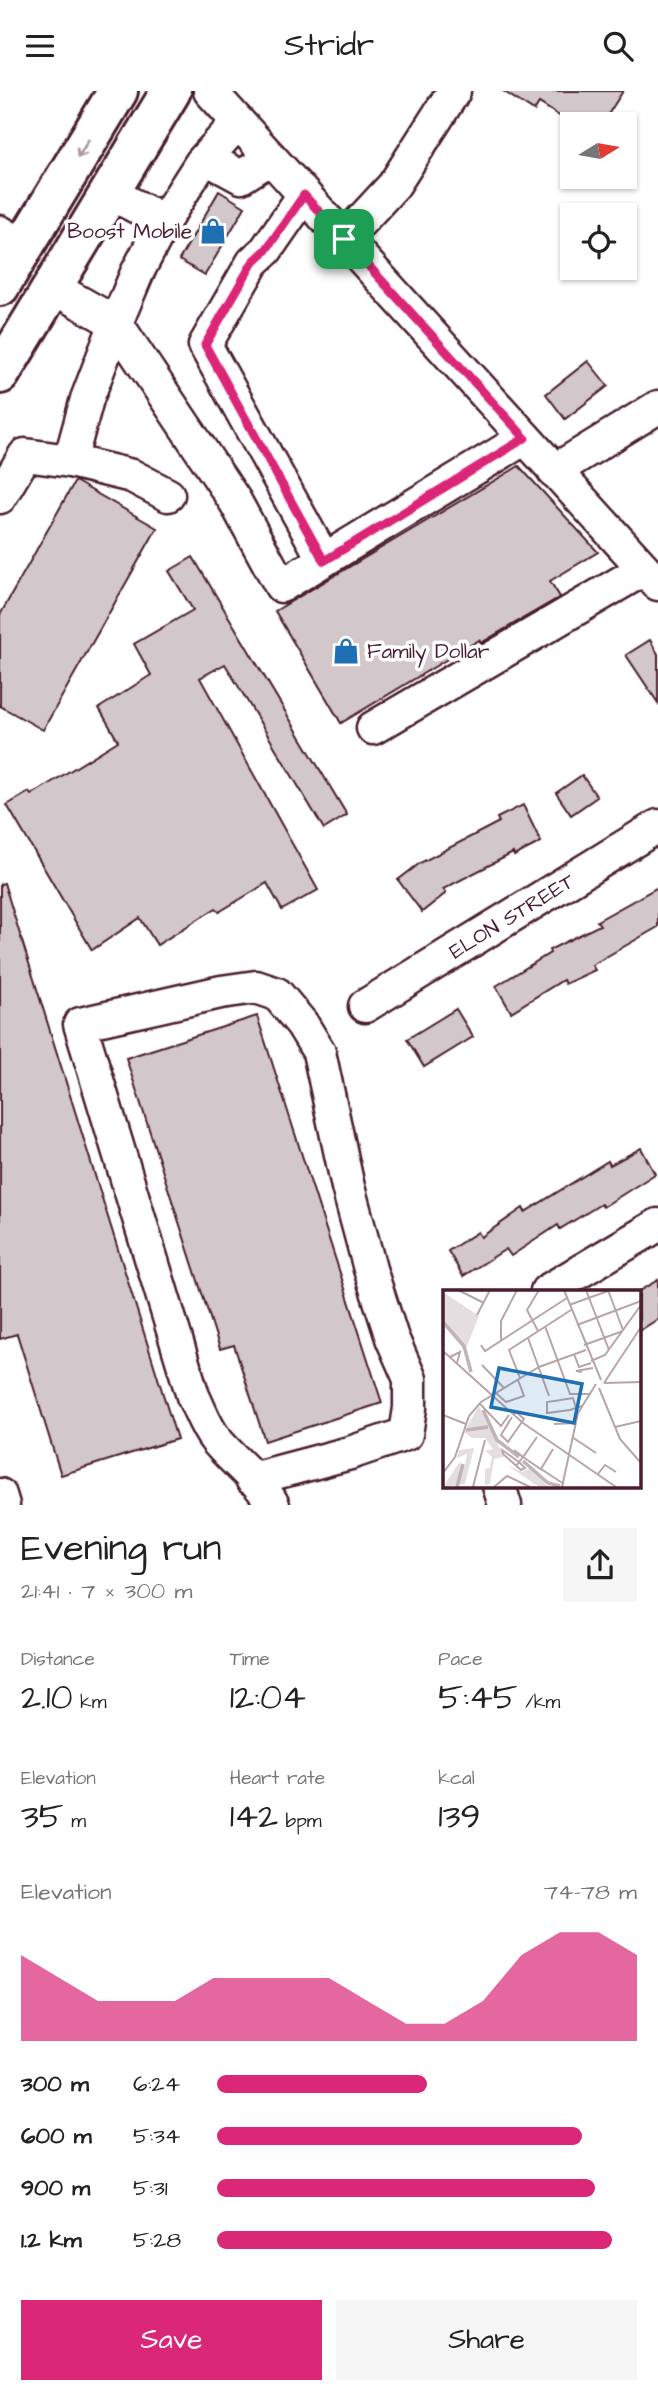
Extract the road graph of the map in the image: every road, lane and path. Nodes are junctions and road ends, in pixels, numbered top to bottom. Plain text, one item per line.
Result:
1 (118, 91) edge
2 (171, 91) edge
3 (209, 91) edge
4 (454, 91) edge
5 (238, 122) junction
6 (206, 158) junction
7 (271, 158) junction
8 (110, 193) junction
9 (304, 195) junction
10 (164, 221) junction
11 (12, 239) edge
12 (344, 239) junction
13 (0, 286) edge
14 (52, 287) junction
15 (116, 323) junction
16 (0, 374) edge
17 (658, 407) edge
18 (525, 438) junction
19 (70, 461) junction
20 (554, 471) junction
21 (168, 495) dead end
22 (0, 496) edge
23 (324, 561) junction
24 (651, 576) edge
25 (373, 728) dead end
26 (658, 826) edge
27 (365, 1006) dead end
28 (658, 1225) edge
29 (549, 1290) edge
30 (252, 1479) junction
31 (499, 1487) edge
32 (0, 1495) edge
33 (3, 1505) edge
34 (273, 1505) edge
35 (505, 1505) edge

1 -> 11 main road
2 - 8 main road
3 - 5 street
4 - 12 street
5 - 6 street
5 - 7 street
6 - 7 street
6 - 10 street
7 - 9 street
8 - 10 street
8 - 14 main road
9 - 12 street
9 - 23 street
10 - 15 street
11 - 13 main road
12 - 18 street
14 - 15 street
14 - 16 main road
15 - 19 street
15 - 23 street
17 - 20 street
18 - 20 street
18 - 23 street
19 - 21 street
19 - 22 street
20 - 24 street
24 - 25 street
26 - 27 street, ELON STREET
28 - 29 street
30 - 30 street
30 - 34 street
31 - 35 street
32 - 33 street

